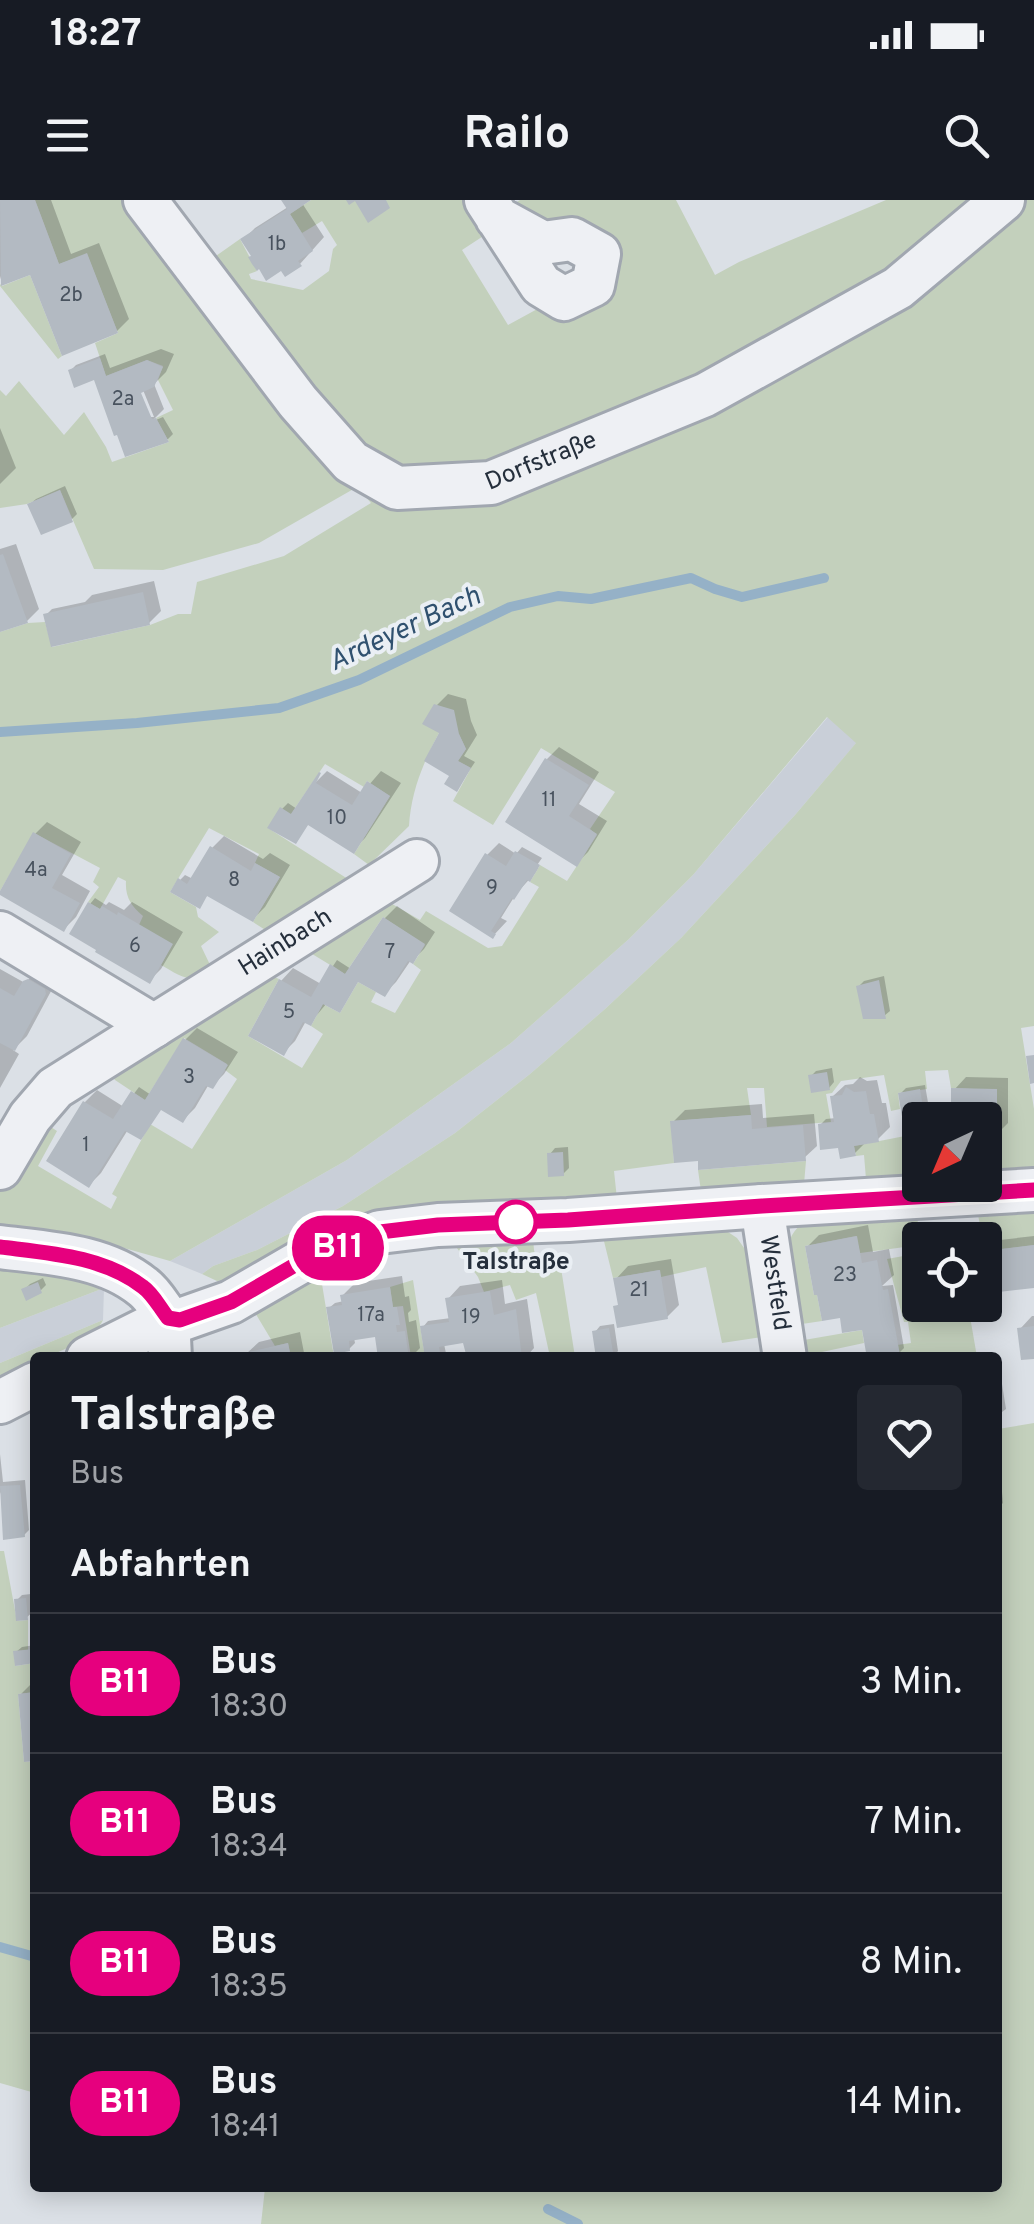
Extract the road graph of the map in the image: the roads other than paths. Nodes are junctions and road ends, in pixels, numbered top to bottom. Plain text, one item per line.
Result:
1 (146, 200) edge
2 (1003, 200) edge
3 (417, 861) dead end
4 (0, 932) edge
5 (154, 1026) junction
6 (0, 1168) edge
7 (1034, 1190) edge
8 (762, 1206) junction
9 (0, 1247) edge
10 (169, 1338) edge
11 (112, 1352) edge
12 (785, 1352) edge
13 (30, 1387) edge
14 (0, 1402) edge

1 - 2 street, Dorfstraße
3 - 5 street, Hainbach
4 - 5 street
5 - 6 street, Hainbach
7 - 8 street, Westfeld
8 - 10 street, Westfeld
8 - 12 street, Westfeld
9 - 10 street
10 - 11 street
13 - 14 street

